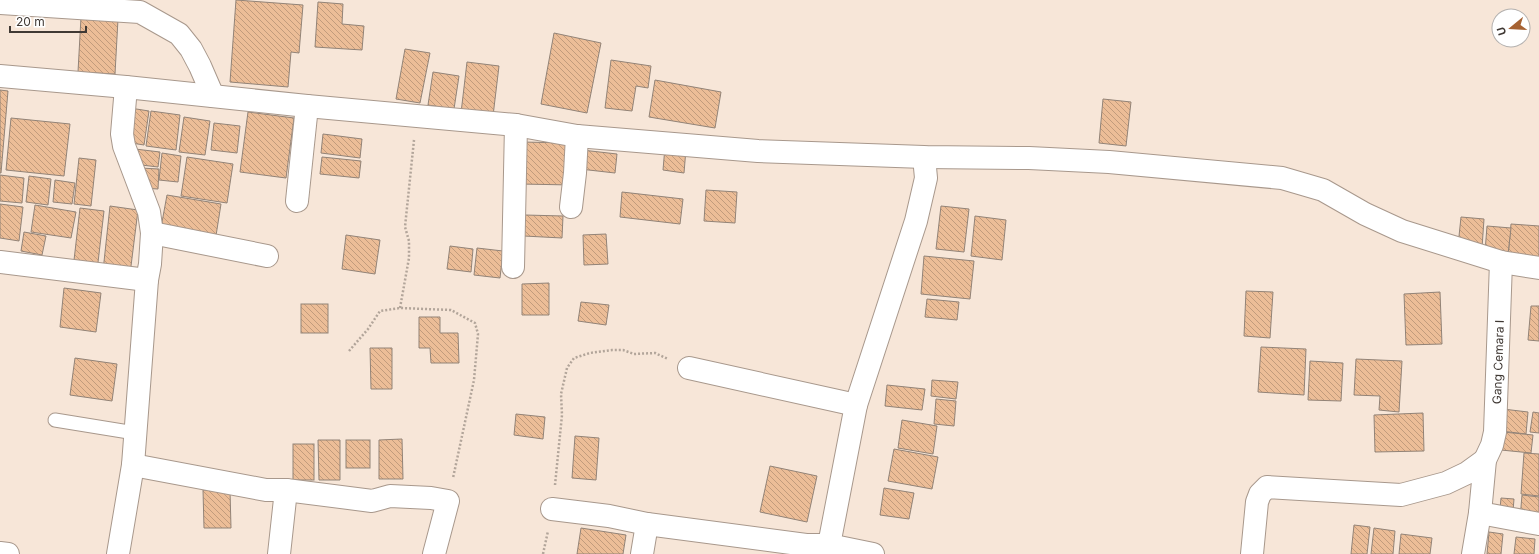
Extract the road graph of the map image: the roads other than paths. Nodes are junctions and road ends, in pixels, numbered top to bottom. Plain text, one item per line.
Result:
1 (0, 3) edge
2 (0, 76) edge
3 (126, 87) junction
4 (213, 96) junction
5 (307, 106) junction
6 (516, 125) junction
7 (577, 136) junction
8 (924, 157) junction
9 (297, 201) dead end
10 (571, 207) dead end
11 (152, 233) junction
12 (267, 256) dead end
13 (0, 262) edge
14 (1501, 262) junction
15 (513, 267) dead end
16 (1539, 268) edge
17 (147, 280) junction
18 (689, 368) road end
19 (856, 405) junction
20 (55, 420) dead end
21 (135, 433) junction
22 (1485, 460) junction
23 (133, 465) junction
24 (286, 490) junction
25 (552, 509) road end
26 (1480, 512) junction
27 (647, 524) junction
28 (1539, 524) edge
29 (828, 545) junction
30 (805, 549) edge
31 (0, 553) edge
32 (8, 554) edge
33 (118, 554) edge
34 (279, 554) edge
35 (434, 554) edge
36 (642, 554) edge
37 (873, 554) edge
38 (1252, 554) edge
39 (1473, 554) edge

1 - 4 street
2 - 3 street
3 - 4 street
3 - 11 street
4 - 5 street
5 - 6 street
5 - 9 street
6 - 7 street
6 - 15 street
7 - 8 street
7 - 10 street
8 - 14 street
8 - 19 street
11 - 12 street
11 - 17 street
13 - 17 street
14 - 16 street
14 - 22 street, Gang Cemara I
17 - 21 street
18 - 19 street
19 - 29 street
20 - 21 lane
21 - 23 street
22 - 26 street
22 - 38 street
23 - 24 street
23 - 33 street
24 - 34 street
24 - 35 street
25 - 27 street
26 - 28 street
26 - 39 street
27 - 30 street
27 - 36 street
29 - 30 street
29 - 37 street
31 - 32 street

